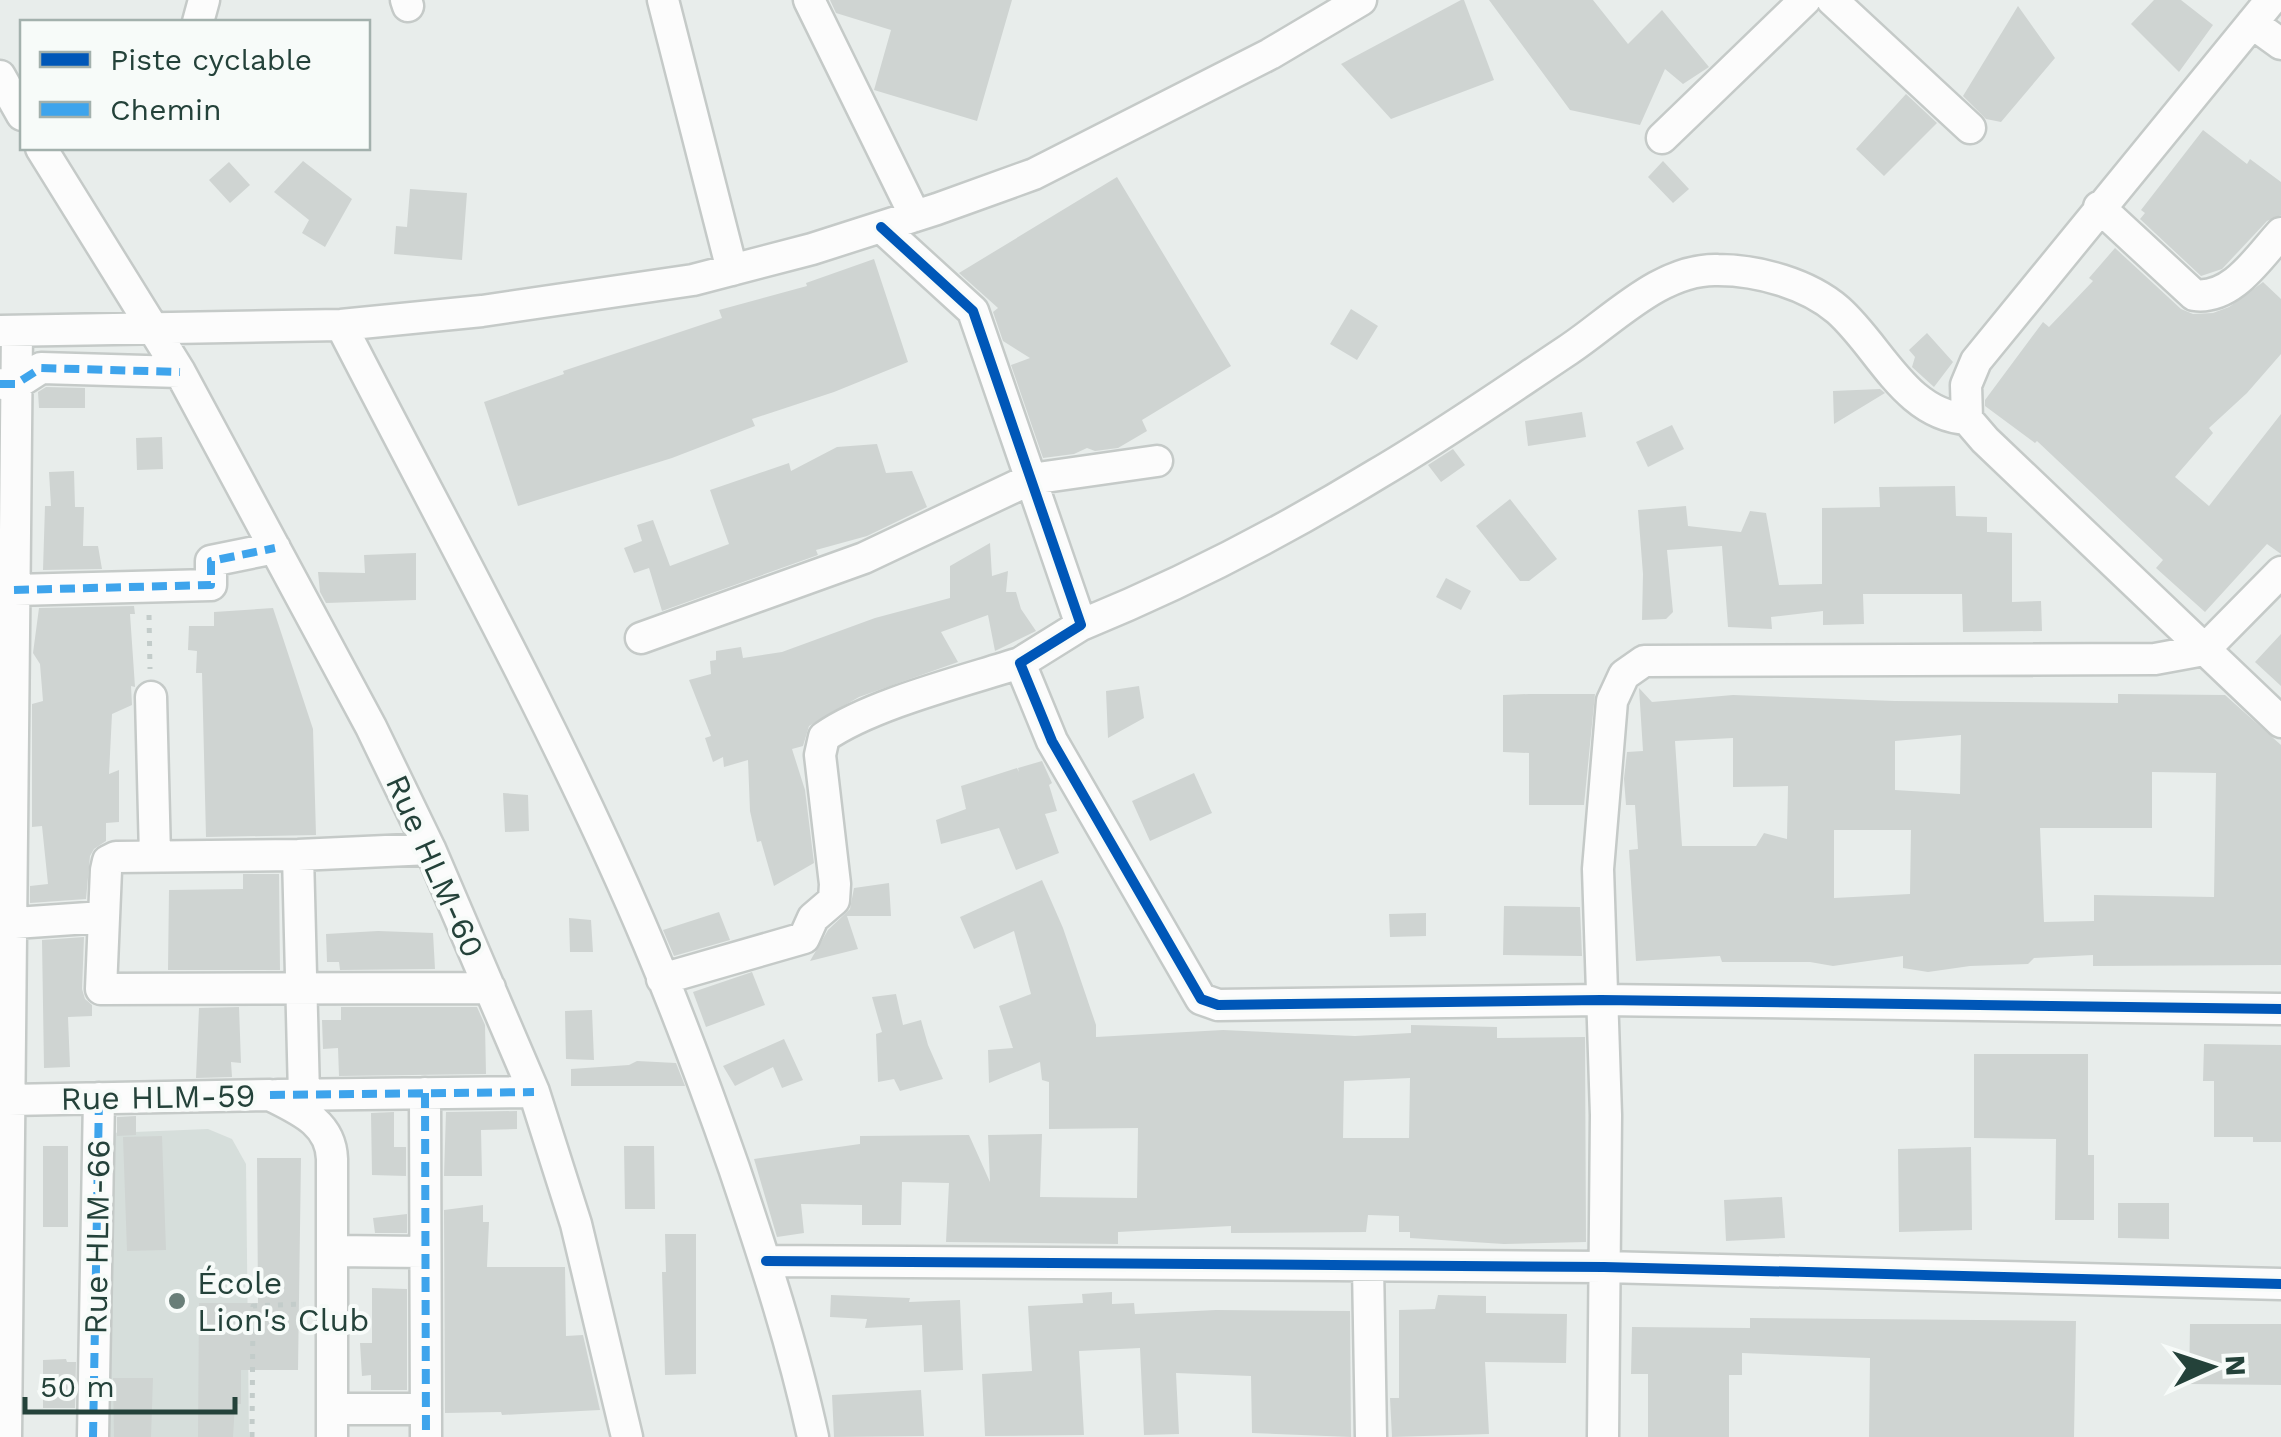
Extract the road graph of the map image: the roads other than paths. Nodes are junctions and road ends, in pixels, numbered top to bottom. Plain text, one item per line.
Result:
1 (663, 0) edge
2 (809, 0) edge
3 (1361, 0) edge
4 (1804, 0) edge
5 (1832, 0) edge
6 (2262, 11) edge
7 (2281, 44) edge
8 (0, 76) edge
9 (20, 111) edge
10 (1970, 128) dead end
11 (1662, 138) dead end
12 (54, 153) edge
13 (2099, 207) junction
14 (915, 216) junction
15 (881, 227) junction
16 (2281, 233) edge
17 (732, 270) junction
18 (340, 325) junction
19 (156, 330) junction
20 (8, 331) edge
21 (180, 372) junction
22 (8, 389) edge
23 (1967, 419) junction
24 (1157, 461) dead end
25 (1031, 479) junction
26 (8, 510) edge
27 (275, 548) junction
28 (2281, 572) edge
29 (14, 590) junction
30 (1081, 625) junction
31 (641, 638) dead end
32 (2204, 650) junction
33 (1020, 664) junction
34 (151, 697) road end
35 (6, 711) edge
36 (2281, 722) edge
37 (430, 849) junction
38 (298, 855) junction
39 (155, 856) junction
40 (103, 917) junction
41 (6, 924) edge
42 (662, 979) junction
43 (301, 987) junction
44 (490, 988) junction
45 (1601, 1000) junction
46 (2281, 1009) edge
47 (534, 1092) junction
48 (424, 1093) junction
49 (304, 1094) junction
50 (270, 1095) junction
51 (100, 1098) junction
52 (9, 1100) junction
53 (332, 1251) junction
54 (426, 1252) junction
55 (766, 1262) junction
56 (1368, 1266) junction
57 (1604, 1268) junction
58 (2281, 1284) edge
59 (332, 1423) edge
60 (426, 1423) edge
61 (6, 1437) edge
62 (94, 1437) edge
63 (627, 1437) edge
64 (813, 1437) edge
65 (1371, 1437) edge
66 (1603, 1437) edge

1 - 17 street
2 - 14 street
3 - 14 street
4 - 11 street
5 - 10 street
6 - 7 street
6 - 13 street
8 - 9 street
12 - 19 street, Rue HLM-60
13 - 16 street
13 - 23 street
14 - 15 street
15 - 17 street
15 - 25 street
17 - 18 street
18 - 19 street
18 - 42 street
19 - 20 street
19 - 21 street, Rue HLM-60
20 - 22 street
21 - 22 street
21 - 27 street, Rue HLM-60
22 - 26 street
23 - 30 street
23 - 32 street
24 - 25 street
25 - 30 street
25 - 31 street
26 - 29 street
27 - 29 street
27 - 37 street, Rue HLM-60
28 - 32 street
29 - 35 street
30 - 33 street
32 - 36 street
32 - 45 street
33 - 42 street
33 - 45 street
34 - 39 street
35 - 41 street
37 - 38 street
37 - 44 street, Rue HLM-60
38 - 39 street
38 - 43 street
39 - 40 street
40 - 41 street
40 - 43 street
41 - 52 street
42 - 55 street
43 - 44 street
43 - 49 street
44 - 47 street, Rue HLM-60
45 - 46 street
45 - 57 street
47 - 48 street
47 - 63 street, Rue HLM-60
48 - 49 street
48 - 54 street
49 - 50 street
50 - 51 street, Rue HLM-59
50 - 53 street, Rue HLM-59
51 - 52 street, Rue HLM-59
51 - 62 street, Rue HLM-66
52 - 61 street
53 - 54 street
53 - 59 street
54 - 60 street
55 - 56 street
55 - 64 street
56 - 57 street
56 - 65 street
57 - 58 street
57 - 66 street
59 - 60 street

